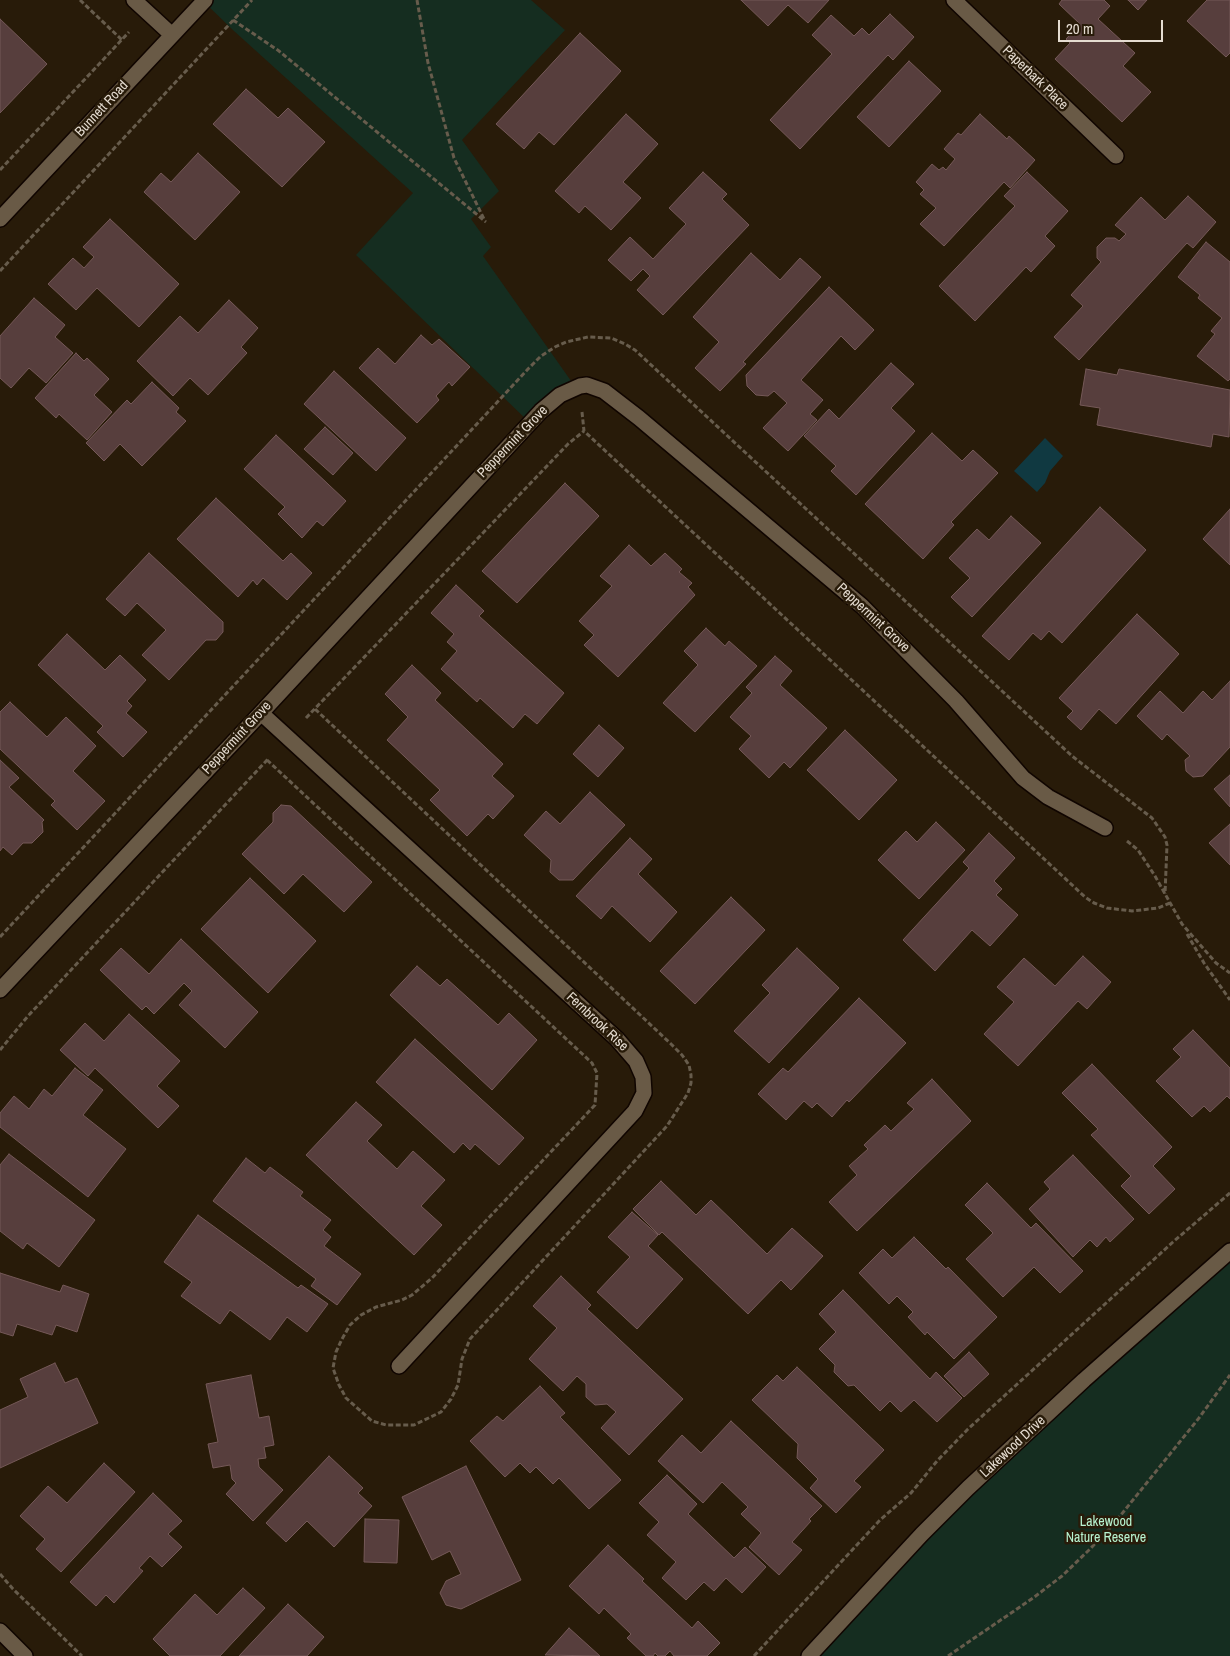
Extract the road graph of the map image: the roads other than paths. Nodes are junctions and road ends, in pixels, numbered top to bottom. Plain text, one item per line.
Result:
1 (134, 0) edge
2 (205, 0) edge
3 (954, 0) edge
4 (172, 35) junction
5 (1116, 156) dead end
6 (0, 219) edge
7 (261, 713) junction
8 (1105, 828) road end
9 (0, 990) edge
10 (1230, 1251) edge
11 (399, 1366) dead end
12 (0, 1631) edge
13 (25, 1656) edge
14 (809, 1656) edge

1 - 4 street
2 - 4 street, Bunnett Road
3 - 5 street, Paperbark Place
4 - 6 street, Bunnett Road
7 - 8 street, Peppermint Grove
7 - 9 street, Peppermint Grove
7 - 11 street, Fernbrook Rise
10 - 14 street, Lakewood Drive
12 - 13 street

